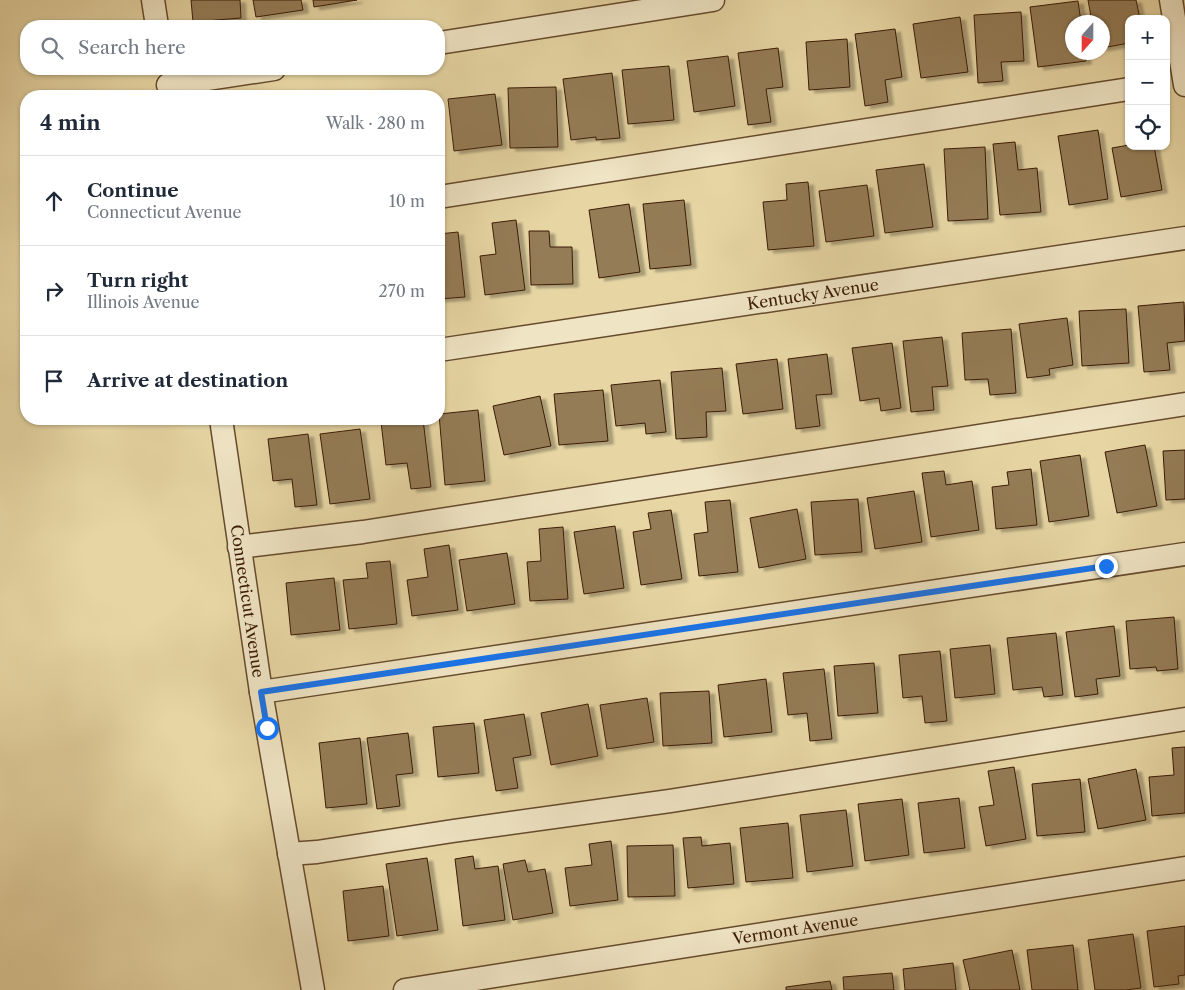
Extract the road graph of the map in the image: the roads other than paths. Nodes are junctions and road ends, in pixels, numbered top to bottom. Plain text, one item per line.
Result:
1 (153, 0) edge
2 (713, 0) edge
3 (1171, 0) edge
4 (156, 20) edge
5 (445, 42) edge
6 (228, 75) edge
7 (1180, 82) edge
8 (167, 83) edge
9 (1125, 90) edge
10 (445, 196) edge
11 (1185, 238) edge
12 (445, 349) edge
13 (1185, 404) edge
14 (222, 425) edge
15 (240, 547) junction
16 (1185, 554) edge
17 (261, 692) junction
18 (1185, 719) edge
19 (289, 854) junction
20 (1185, 868) edge
21 (313, 990) edge
22 (405, 990) edge

1 - 4 street
2 - 5 street
3 - 7 street
6 - 8 street
9 - 10 street
11 - 12 street, Kentucky Avenue
13 - 15 street
14 - 15 street, Connecticut Avenue
15 - 17 street, Connecticut Avenue
16 - 17 street
17 - 19 street, Connecticut Avenue
18 - 19 street
19 - 21 street, Connecticut Avenue
20 - 22 street, Vermont Avenue

